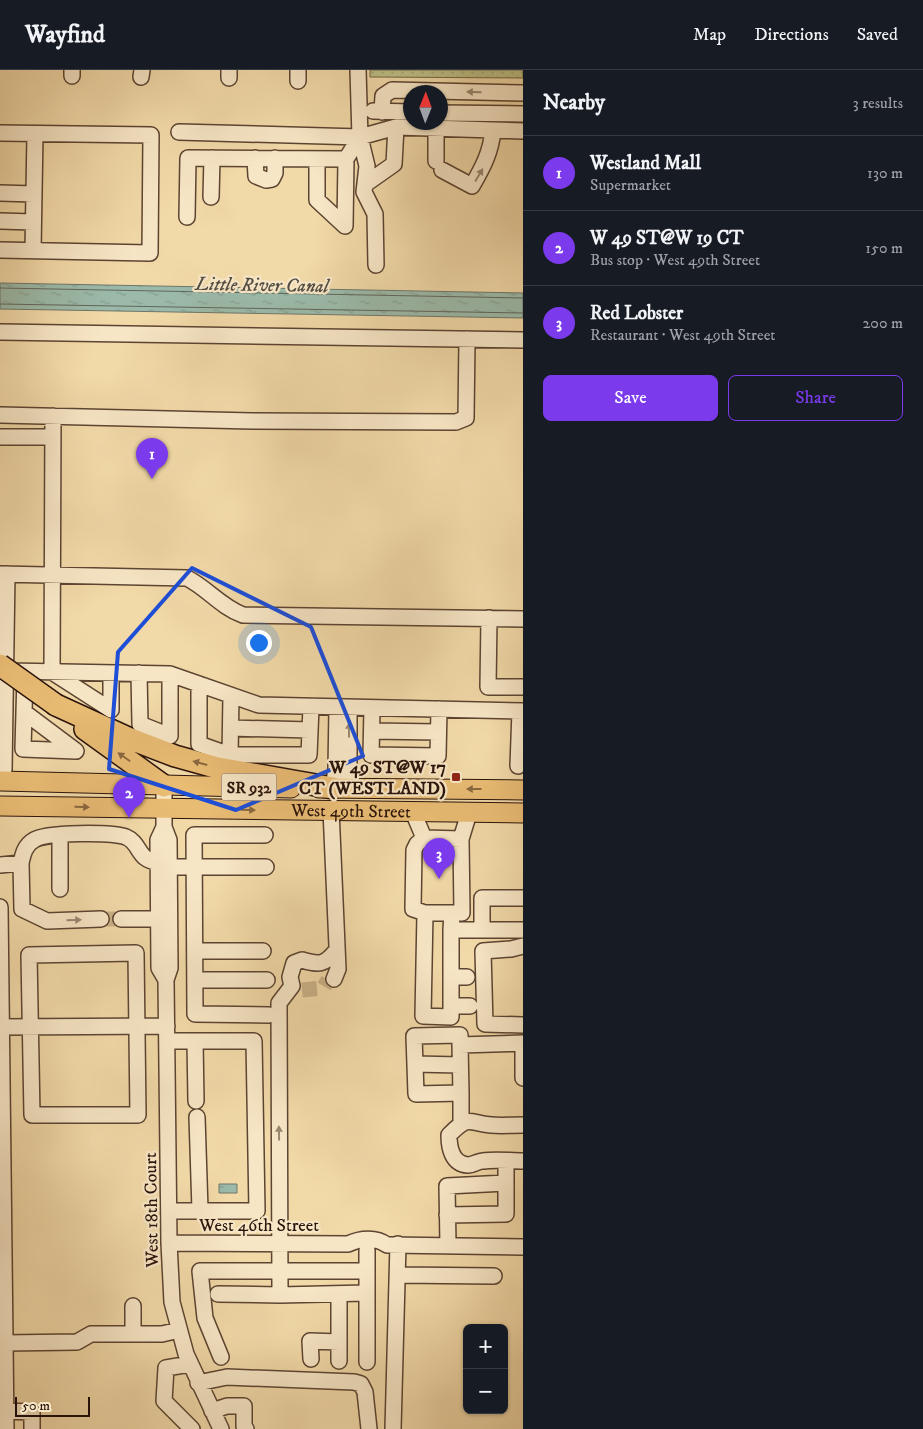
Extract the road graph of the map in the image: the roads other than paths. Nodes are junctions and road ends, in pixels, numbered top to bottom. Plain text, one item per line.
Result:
1 (358, 70) edge
2 (523, 93) edge
3 (360, 111) junction
4 (382, 112) junction
5 (403, 112) edge
6 (448, 113) edge
7 (523, 114) edge
8 (396, 127) junction
9 (403, 127) edge
10 (448, 128) edge
11 (436, 130) edge
12 (493, 130) junction
13 (523, 131) edge
14 (179, 132) dead end
15 (0, 133) edge
16 (35, 134) junction
17 (360, 136) junction
18 (212, 158) junction
19 (255, 158) junction
20 (275, 158) junction
21 (318, 159) junction
22 (346, 159) junction
23 (367, 183) junction
24 (0, 193) edge
25 (34, 194) junction
26 (211, 196) dead end
27 (187, 217) dead end
28 (0, 221) edge
29 (33, 222) junction
30 (0, 250) edge
31 (33, 250) junction
32 (376, 265) dead end
33 (0, 332) edge
34 (467, 340) junction
35 (523, 340) edge
36 (0, 415) edge
37 (53, 416) junction
38 (0, 437) edge
39 (53, 437) junction
40 (3, 574) edge
41 (52, 575) junction
42 (489, 618) junction
43 (523, 619) edge
44 (1, 669) edge
45 (25, 672) junction
46 (52, 672) junction
47 (111, 673) junction
48 (140, 673) junction
49 (170, 674) junction
50 (199, 684) junction
51 (488, 687) junction
52 (523, 687) edge
53 (231, 696) junction
54 (56, 705) junction
55 (311, 707) junction
56 (343, 708) junction
57 (372, 708) junction
58 (439, 709) junction
59 (488, 710) junction
60 (521, 711) edge
61 (24, 712) dead end
62 (231, 728) junction
63 (310, 730) junction
64 (372, 731) junction
65 (438, 732) junction
66 (230, 755) junction
67 (518, 766) dead end
68 (1, 774) edge
69 (164, 786) junction
70 (341, 788) junction
71 (523, 790) edge
72 (0, 806) edge
73 (331, 810) junction
74 (413, 812) junction
75 (469, 813) junction
76 (523, 814) edge
77 (164, 818) junction
78 (265, 835) dead end
79 (60, 836) junction
80 (424, 838) junction
81 (462, 839) junction
82 (21, 863) junction
83 (164, 864) junction
84 (0, 865) edge
85 (194, 867) junction
86 (266, 867) dead end
87 (60, 889) dead end
88 (523, 898) edge
89 (0, 906) edge
90 (425, 913) junction
91 (452, 913) junction
92 (121, 919) tunnel mouth
93 (164, 919) junction
94 (101, 920) tunnel mouth
95 (451, 930) junction
96 (482, 930) junction
97 (523, 930) edge
98 (523, 946) edge
99 (263, 951) dead end
100 (335, 952) junction
101 (169, 953) junction
102 (195, 953) junction
103 (314, 964) junction
104 (451, 977) junction
105 (467, 977) dead end
106 (166, 980) junction
107 (195, 980) junction
108 (267, 980) dead end
109 (451, 1006) junction
110 (470, 1006) dead end
111 (269, 1015) dead end
112 (523, 1025) edge
113 (138, 1026) junction
114 (2, 1027) junction
115 (31, 1027) junction
116 (167, 1034) junction
117 (195, 1041) junction
118 (523, 1043) edge
119 (460, 1045) junction
120 (415, 1064) junction
121 (460, 1065) junction
122 (523, 1078) edge
123 (461, 1093) junction
124 (196, 1101) dead end
125 (197, 1117) dead end
126 (462, 1124) junction
127 (523, 1125) edge
128 (2, 1133) edge
129 (506, 1161) junction
130 (523, 1161) edge
131 (2, 1165) edge
132 (506, 1183) junction
133 (200, 1210) junction
134 (169, 1211) junction
135 (447, 1215) junction
136 (169, 1243) junction
137 (280, 1244) junction
138 (348, 1244) junction
139 (393, 1244) junction
140 (448, 1245) junction
141 (523, 1247) edge
142 (367, 1250) junction
143 (280, 1270) junction
144 (366, 1271) junction
145 (396, 1274) junction
146 (494, 1276) dead end
147 (366, 1293) junction
148 (218, 1294) dead end
149 (339, 1294) junction
150 (280, 1295) junction
151 (133, 1306) dead end
152 (179, 1330) junction
153 (133, 1334) junction
154 (339, 1342) junction
155 (4, 1346) edge
156 (220, 1357) dead end
157 (311, 1359) dead end
158 (339, 1361) dead end
159 (367, 1362) dead end
160 (190, 1364) junction
161 (198, 1383) junction
162 (6, 1411) junction
163 (216, 1419) edge
164 (6, 1429) edge
165 (32, 1429) edge
166 (192, 1429) edge
167 (199, 1429) edge
168 (246, 1429) edge
169 (369, 1429) edge
170 (393, 1429) edge

1 - 3 street
2 -> 4 street
3 - 4 street
3 - 17 street
4 - 5 street
6 - 7 street
8 - 9 street
8 - 17 street
8 - 23 street
10 - 12 street
11 -> 12 street
12 - 13 street
14 - 17 street
15 - 16 street
16 - 25 street
16 - 31 street
17 - 22 street
17 - 23 street
18 - 19 street
18 - 26 street
18 - 27 street
19 - 20 street
19 - 20 street
20 - 21 street
21 - 22 street
21 - 22 street
23 - 32 street
24 - 25 street
25 - 29 street
28 - 29 street
29 - 31 street
30 - 31 street
33 - 34 street
34 - 35 street
34 - 37 street
36 - 37 street
37 - 39 street
38 - 39 street
39 - 41 street
40 - 41 street
40 - 44 street
41 - 42 street
41 - 46 street
42 - 43 street
42 - 51 street
44 - 45 street
44 - 54 highway, bridge
44 - 68 street
45 - 46 street
45 - 61 street
46 - 47 street
46 - 47 street
47 - 48 street
48 - 49 street
48 - 49 street
49 - 50 street
50 - 53 street
50 - 66 street
51 - 52 street
51 - 59 street
53 - 55 street
53 - 62 street
69 -> 54 highway
70 -> 54 highway
55 - 56 street
55 - 63 street
56 - 57 street
56 - 70 street
57 - 58 street
57 - 64 street
58 - 59 street
58 - 65 street
59 - 60 street
60 - 67 street
62 - 63 street
62 - 66 street
63 - 66 street
64 - 65 street
64 - 65 street
68 - 69 main road, West 49th Street / SR 932
69 - 70 main road, West 49th Street / SR 932
69 - 77 street, West 18th Court
71 -> 70 main road, West 49th Street / SR 932
72 -> 77 main road, West 49th Street / SR 932
73 - 74 main road, West 49th Street / SR 932
77 -> 73 main road, West 49th Street / SR 932
73 - 100 street
74 - 75 main road, West 49th Street / SR 932
74 - 80 street
75 - 76 main road, West 49th Street / SR 932
75 - 81 street
77 - 83 street, West 18th Court
78 - 85 street
79 - 82 street
79 - 83 street
79 - 87 street
80 - 81 street
80 - 90 street
81 - 91 street
82 - 84 street
82 -> 94 street
83 - 85 street
83 - 93 street, West 18th Court
85 - 86 street
85 - 102 street
88 - 96 street
89 - 114 street
90 - 91 street
90 - 109 street
91 - 95 street
92 - 93 street
93 - 101 street, West 18th Court
93 - 106 street, West 18th Court
95 - 96 street
95 - 104 street
96 - 97 street
98 - 112 street
99 - 102 street
100 - 103 street
100 - 103 street
101 - 102 street
101 - 106 street, West 18th Court
102 - 107 street
137 -> 103 street
104 - 105 street
104 - 109 street
106 - 116 street, West 18th Court
107 - 108 street
107 - 111 street
109 - 110 street
113 - 115 street
113 - 115 street
113 - 115 street
113 - 116 street
114 - 115 street
114 - 128 street
116 - 117 street
116 - 134 street, West 18th Court
117 - 124 street
117 - 133 street
118 - 119 street
118 - 122 street
119 - 120 street
119 - 121 street
120 - 121 street
120 - 123 street
121 - 123 street
123 - 126 street
125 - 133 street
126 - 127 street
126 - 129 street
128 - 131 street
129 - 130 street
129 - 132 street
131 - 155 street
132 - 135 street
132 - 135 street
133 - 134 street
134 - 136 street, West 18th Court
135 - 140 street
136 - 137 street, West 46th Street
136 - 152 street, West 18th Court
137 - 138 street, West 46th Street
137 - 143 street
138 - 139 street, West 46th Street
138 - 142 street, West 46th Street
139 - 140 street, West 46th Street
139 - 142 street, West 46th Street
139 - 145 street
140 - 141 street, West 46th Street
142 - 144 street
143 - 144 street
143 - 150 street
143 - 156 street
144 - 147 street
145 - 146 street
145 - 170 street
147 - 149 street
147 - 159 street
148 - 150 street
149 - 150 street
149 - 154 street
151 - 153 street
152 - 153 street
152 - 160 street, West 18th Court
153 - 155 street
154 - 157 street
154 - 158 street
155 - 162 street
160 - 161 street, West 18th Court
160 - 166 street
161 - 163 street, West 18th Court
161 - 169 street
162 - 164 street
162 - 165 street
163 - 167 street
163 - 168 street

